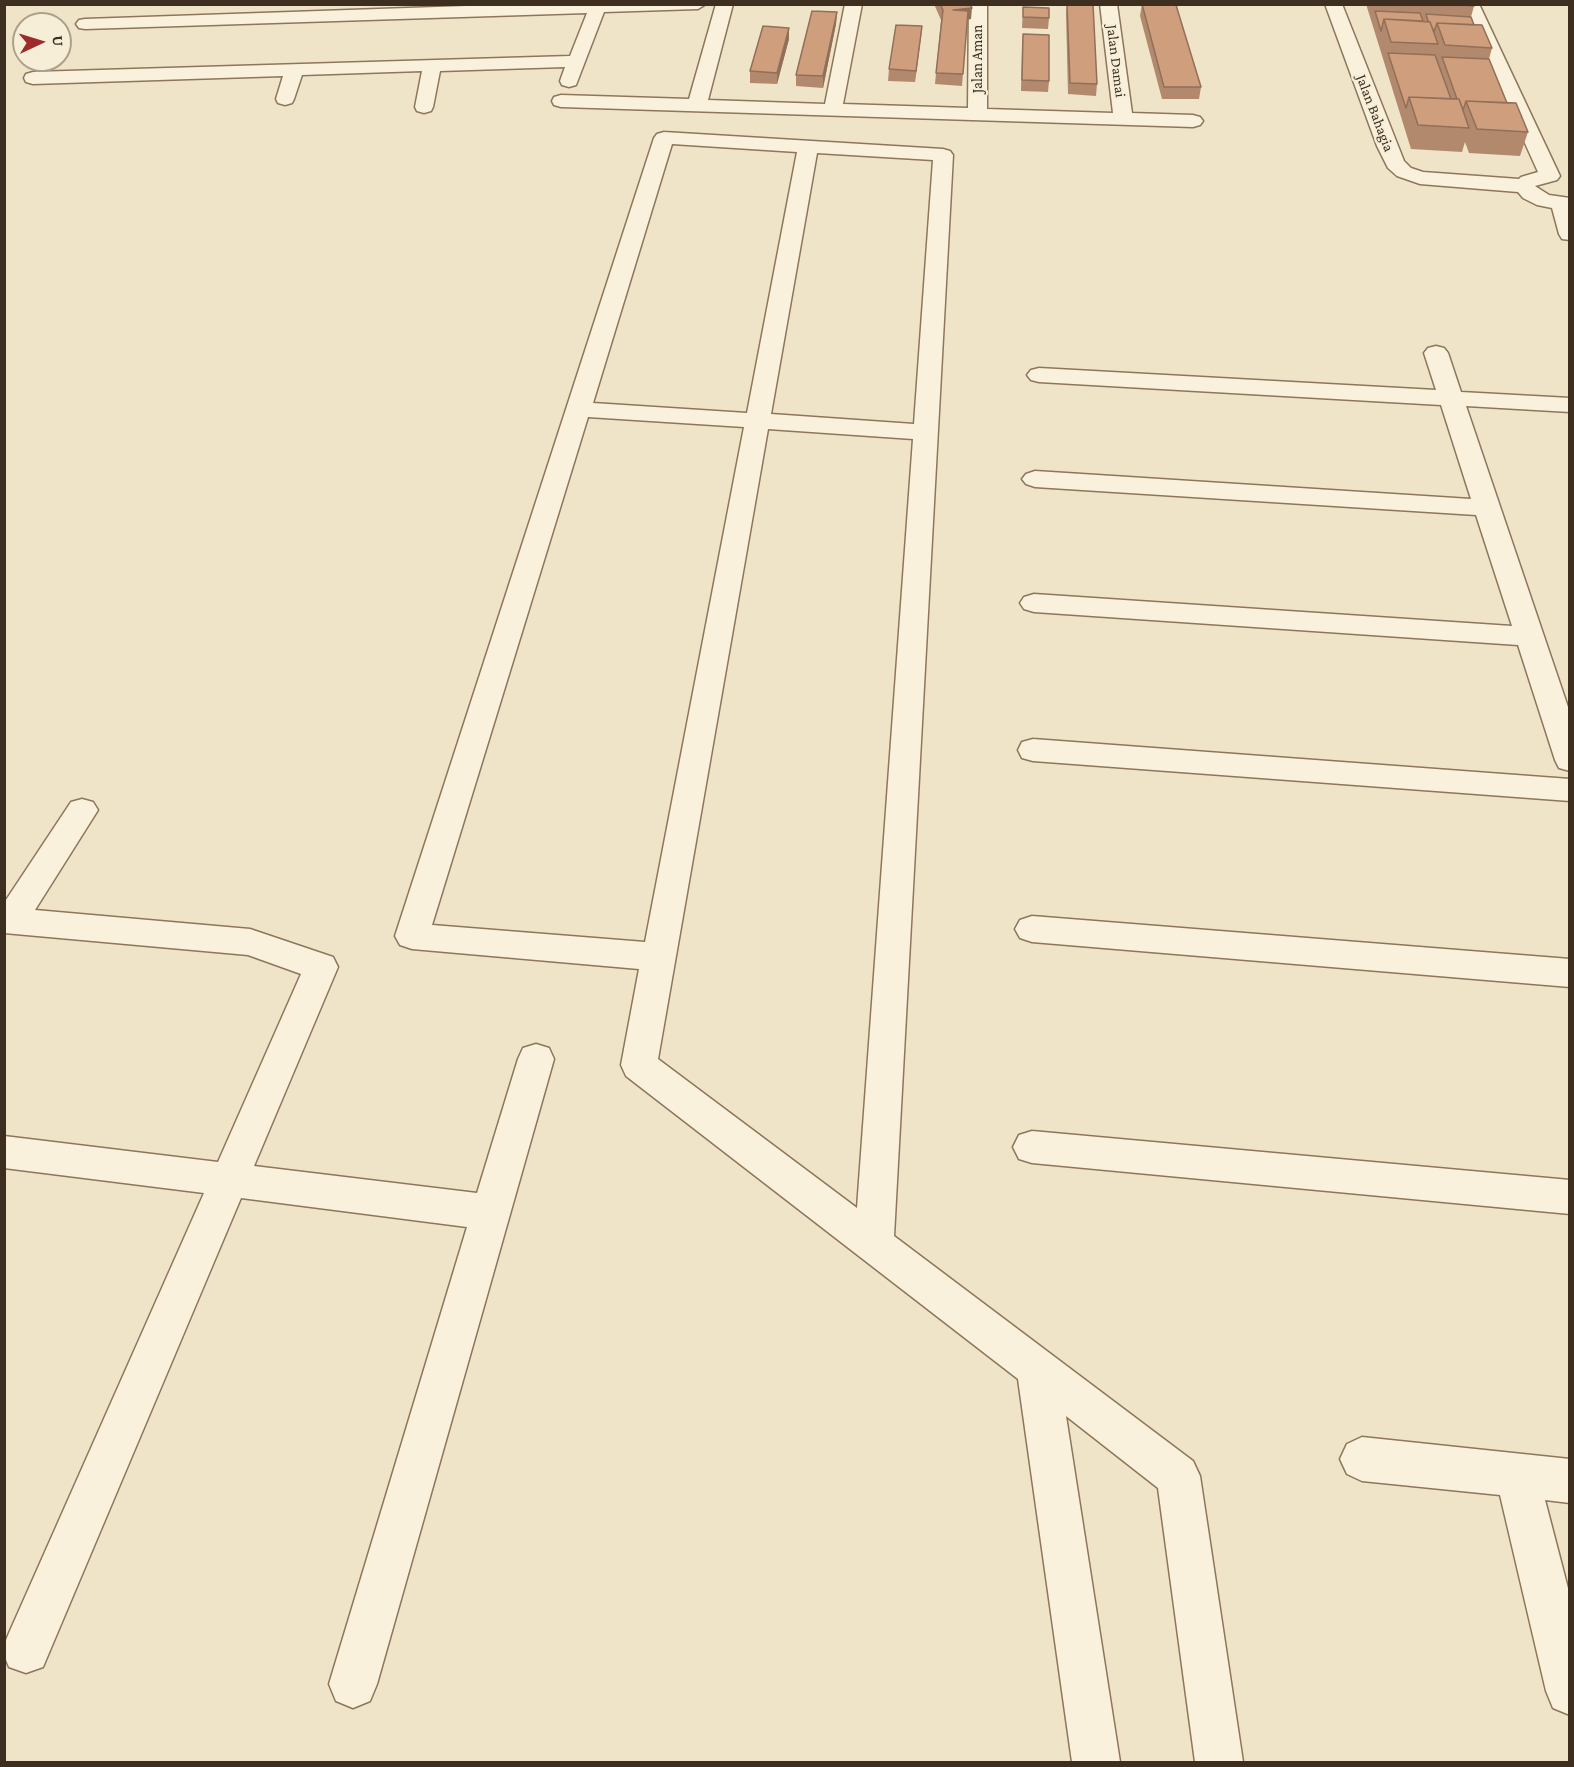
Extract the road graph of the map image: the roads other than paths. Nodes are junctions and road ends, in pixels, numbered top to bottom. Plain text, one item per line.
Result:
1 (698, 4) edge
2 (725, 4) edge
3 (854, 4) edge
4 (978, 4) edge
5 (1108, 4) edge
6 (1333, 4) edge
7 (1470, 4) edge
8 (597, 8) junction
9 (85, 24) dead end
10 (577, 61) junction
11 (432, 65) junction
12 (294, 70) junction
13 (33, 78) dead end
14 (285, 99) dead end
15 (697, 104) junction
16 (424, 107) dead end
17 (833, 109) junction
18 (977, 114) junction
19 (1123, 118) junction
20 (1193, 121) dead end
21 (808, 147) junction
22 (1560, 178) edge
23 (1525, 186) junction
24 (1565, 205) edge
25 (1569, 234) edge
26 (1436, 353) dead end
27 (1039, 375) dead end
28 (1450, 398) junction
29 (1569, 405) edge
30 (578, 409) junction
31 (758, 420) junction
32 (926, 432) junction
33 (1035, 479) dead end
34 (1486, 508) junction
35 (1034, 603) dead end
36 (1529, 636) junction
37 (1033, 750) dead end
38 (1569, 760) edge
39 (1569, 790) edge
40 (82, 810) dead end
41 (8, 920) edge
42 (1032, 929) dead end
43 (659, 957) junction
44 (1569, 973) edge
45 (536, 1059) dead end
46 (1032, 1147) dead end
47 (4, 1152) edge
48 (229, 1180) junction
49 (1569, 1197) edge
50 (490, 1212) junction
51 (874, 1245) junction
52 (1037, 1368) junction
53 (1362, 1459) dead end
54 (1517, 1476) junction
55 (1569, 1481) edge
56 (26, 1650) dead end
57 (353, 1684) dead end
58 (1569, 1691) edge
59 (1095, 1762) edge
60 (1219, 1762) edge

1 - 8 street
2 - 15 street
3 - 17 street
4 - 18 street, Jalan Aman
5 - 19 street, Jalan Damai
6 - 23 street, Jalan Bahagia
7 - 22 street
8 - 9 street
8 - 10 street
10 - 11 street
10 - 15 street
11 - 12 street
11 - 16 street
12 - 13 street
12 - 14 street
15 - 17 street
17 - 18 street
18 - 19 street
19 - 20 street
21 - 30 street
21 - 31 street
21 - 32 street
22 - 23 street
23 - 24 street
24 - 25 street
26 - 28 street
27 - 28 street
28 - 29 street
28 - 34 street
30 - 31 street
30 - 43 street
31 - 32 street
31 - 43 street
32 - 51 street
33 - 34 street
34 - 36 street
35 - 36 street
36 - 38 street
37 - 39 street
40 - 41 street
41 - 48 street
42 - 44 street
43 - 51 street
45 - 50 street
46 - 49 street
47 - 48 street
48 - 50 street
48 - 56 street
50 - 57 street
51 - 52 street
52 - 59 street
52 - 60 street
53 - 54 street
54 - 55 street
54 - 58 street

